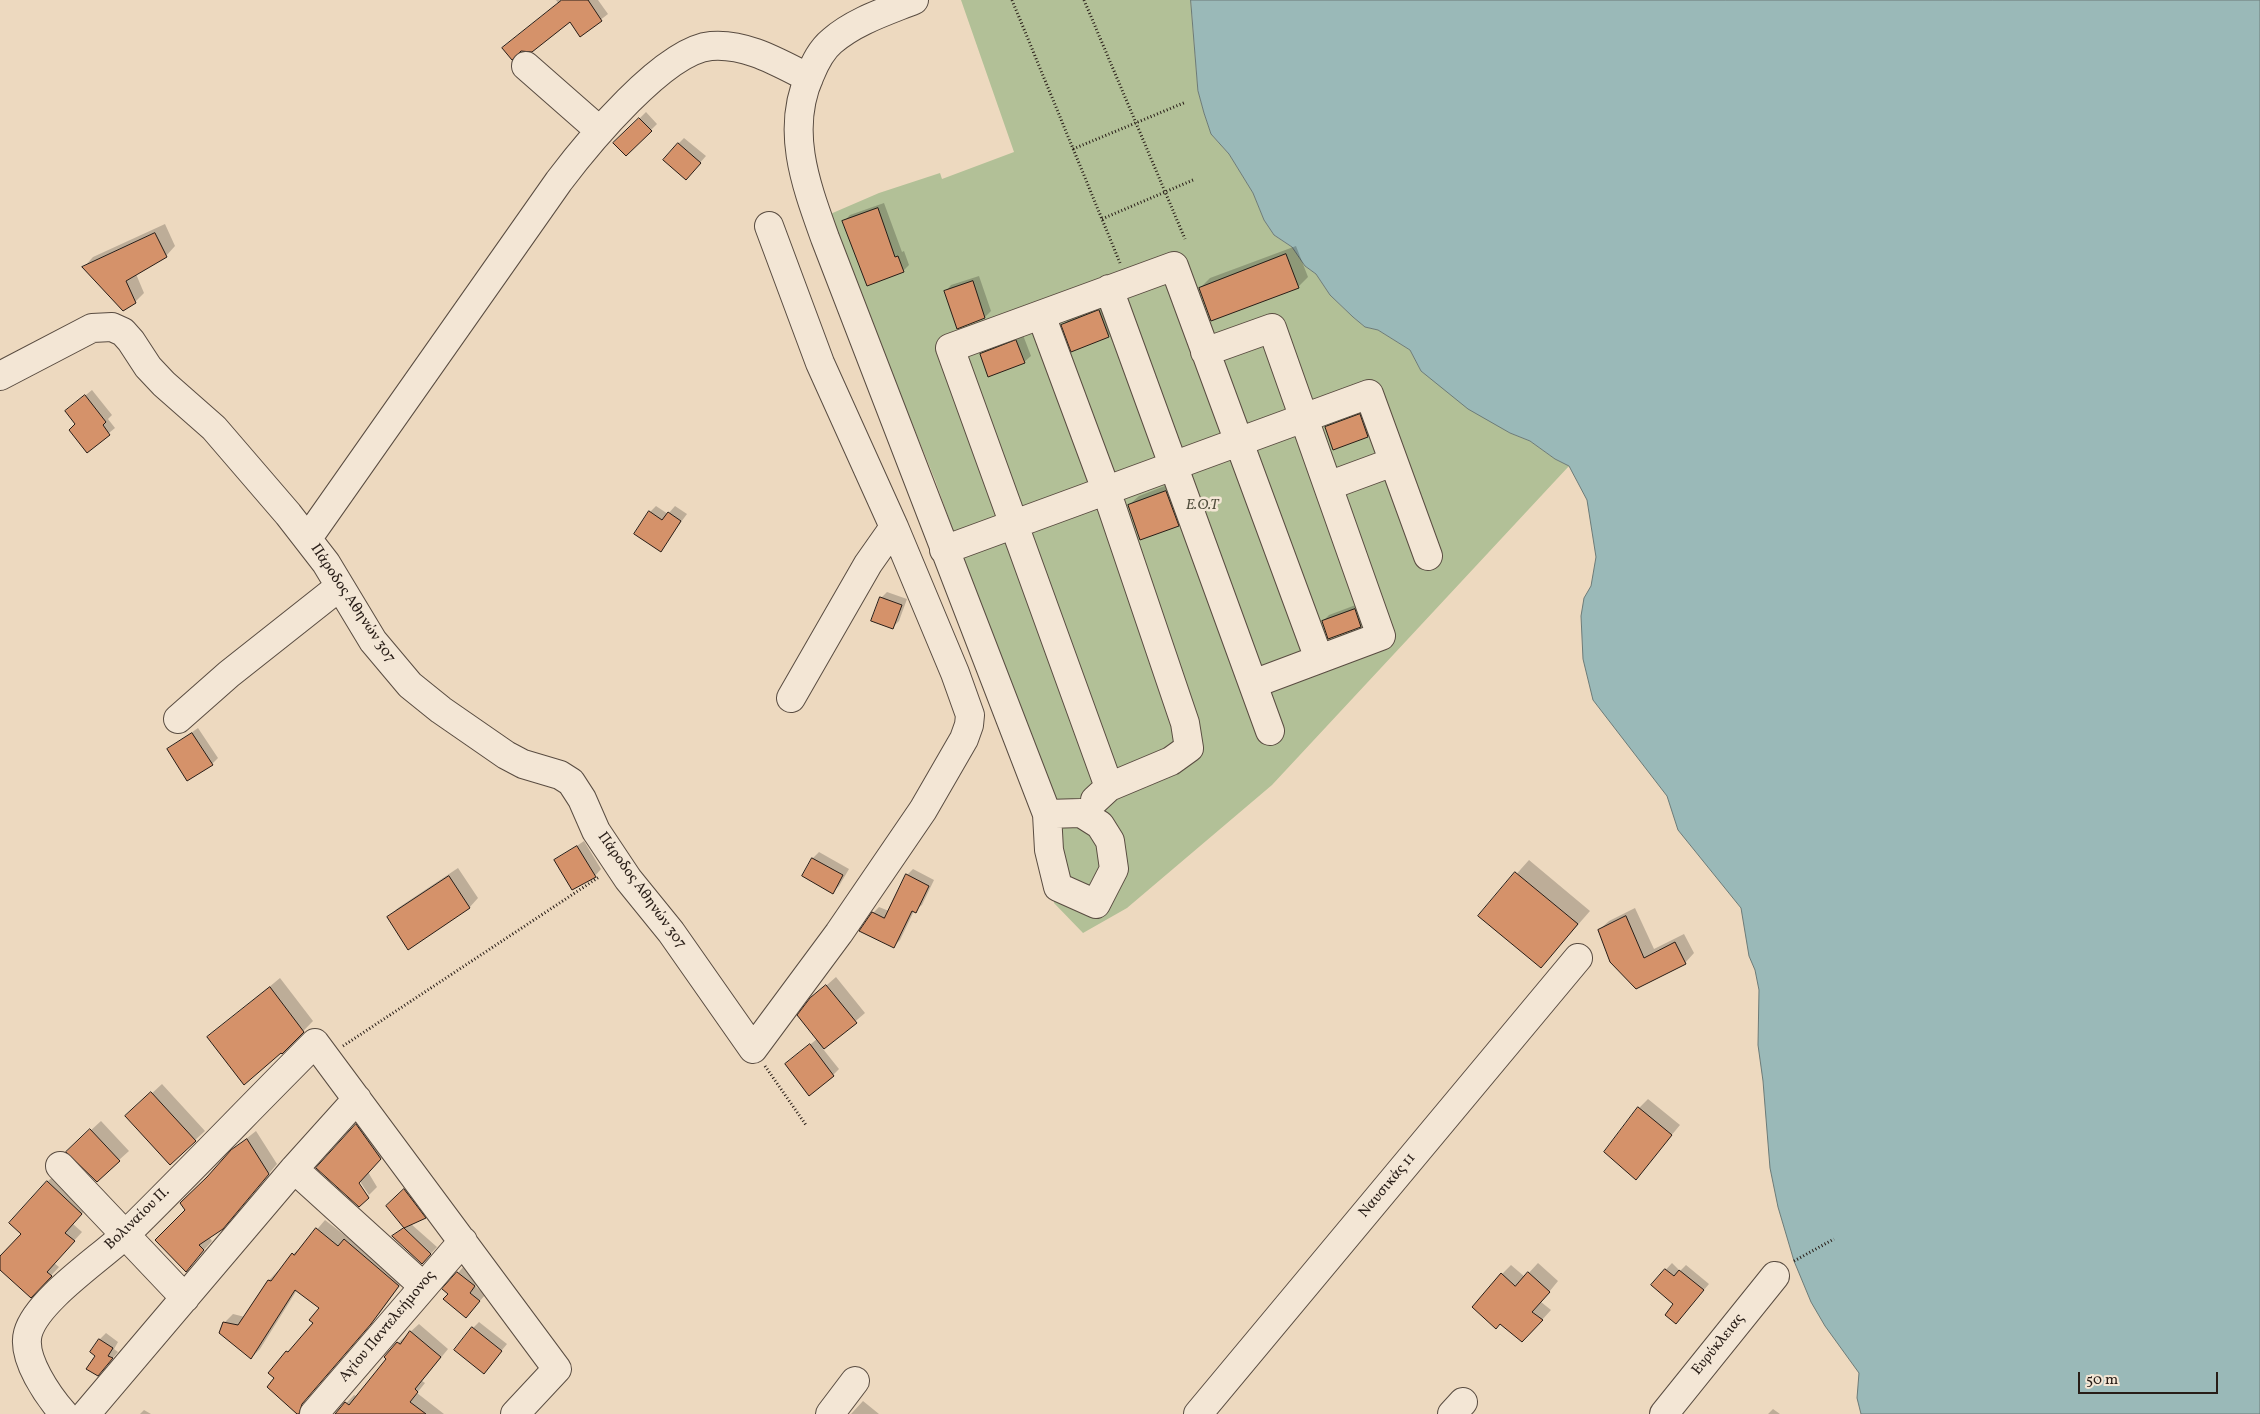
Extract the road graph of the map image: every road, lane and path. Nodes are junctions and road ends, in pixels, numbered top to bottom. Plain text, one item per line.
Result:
1 (914, 0) edge
2 (1012, 0) edge
3 (1084, 0) edge
4 (526, 66) dead end
5 (808, 78) junction
6 (1186, 102) dead end
7 (1136, 123) junction
8 (600, 131) junction
9 (1073, 149) junction
10 (1193, 180) dead end
11 (1165, 192) junction
12 (1102, 219) junction
13 (769, 226) dead end
14 (1185, 238) dead end
15 (1118, 286) junction
16 (1041, 315) junction
17 (1205, 352) junction
18 (0, 376) edge
19 (1304, 418) junction
20 (1239, 442) junction
21 (1394, 462) junction
22 (1174, 466) junction
23 (1328, 486) junction
24 (1106, 490) junction
25 (1014, 524) junction
26 (894, 527) junction
27 (308, 538) junction
28 (944, 550) junction
29 (1428, 556) dead end
30 (339, 587) junction
31 (1319, 660) junction
32 (1253, 684) junction
33 (791, 698) dead end
34 (178, 720) dead end
35 (1270, 731) dead end
36 (1109, 787) junction
37 (1081, 813) junction
38 (1047, 814) junction
39 (618, 864) junction
40 (1578, 958) dead end
41 (753, 1048) junction
42 (321, 1050) junction
43 (357, 1099) junction
44 (806, 1125) dead end
45 (60, 1166) dead end
46 (294, 1169) junction
47 (124, 1235) junction
48 (1834, 1239) dead end
49 (463, 1241) junction
50 (1784, 1268) joint
51 (423, 1286) junction
52 (185, 1298) junction
53 (855, 1381) dead end
54 (64, 1414) edge
55 (86, 1414) edge
56 (314, 1414) edge
57 (515, 1414) edge
58 (830, 1414) edge
59 (1198, 1414) edge
60 (1664, 1414) edge

1 - 5 street
2 - 9 path
3 - 7 path
4 - 8 street
5 - 8 street
5 - 28 street
6 - 7 path
7 - 9 path
7 - 11 path
8 - 27 street
9 - 12 path
10 - 11 path
11 - 12 path
11 - 14 path
12 - 15 path
13 - 26 street
15 - 16 street
15 - 17 street
15 - 22 street
16 - 24 street
16 - 25 street
17 - 19 street
17 - 20 street
18 - 27 street, Πάροδος Αθηνών 307
19 - 20 street
19 - 21 street
19 - 23 street
20 - 22 street
20 - 31 street
21 - 23 street
21 - 29 street
22 - 24 street
22 - 32 street
23 - 31 street
24 - 25 street
24 - 36 street
25 - 28 street
25 - 36 street
26 - 33 street
26 - 41 street
27 - 30 street, Πάροδος Αθηνών 307
28 - 38 street
30 - 34 street
30 - 39 street, Πάροδος Αθηνών 307
31 - 32 street
32 - 35 street
36 - 37 street
37 - 38 street
37 - 38 street
39 - 41 street, Πάροδος Αθηνών 307
39 - 42 path
40 - 59 street, Ναυσικάς 11
41 - 44 path
42 - 43 street
42 - 47 street, Βολιναίου Π.
43 - 46 street
43 - 49 street
45 - 47 street
46 - 51 street
46 - 52 street
47 - 52 street
47 - 54 street, Βολιναίου Π.
48 - 50 path
49 - 51 street, Αγίου Παντελεήμονος
49 - 57 street
50 - 60 street, Ευρύκλειας
51 - 56 street, Αγίου Παντελεήμονος
52 - 55 street
53 - 58 street

